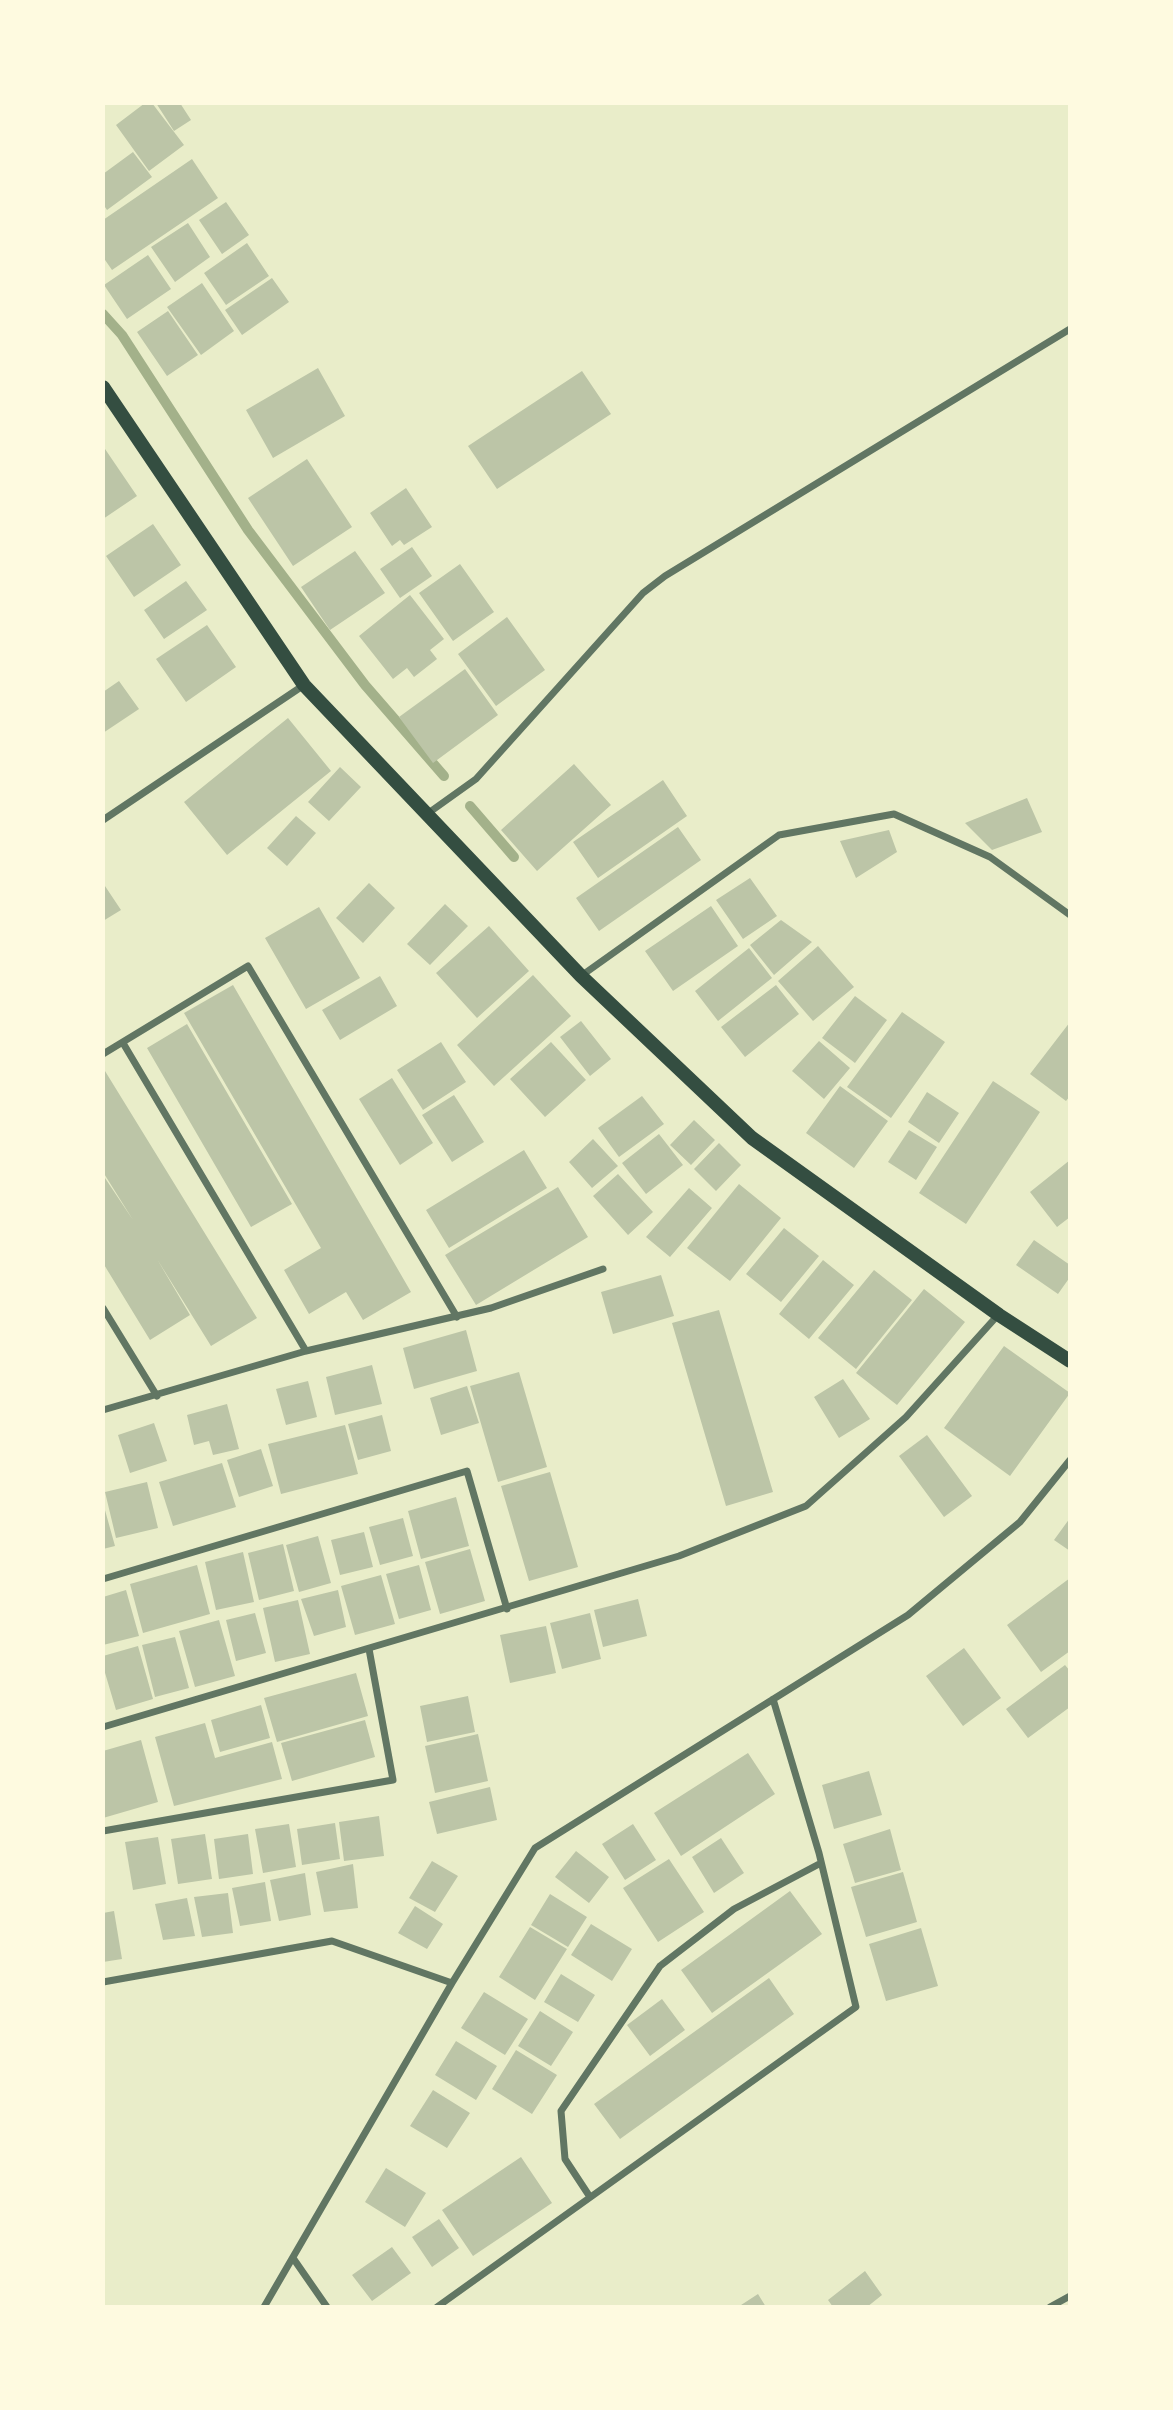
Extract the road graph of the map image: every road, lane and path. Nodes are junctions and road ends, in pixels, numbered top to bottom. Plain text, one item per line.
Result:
1 (1070, 329) edge
2 (103, 387) edge
3 (304, 685) junction
4 (427, 814) junction
5 (103, 820) edge
6 (1070, 915) edge
7 (581, 976) junction
8 (123, 1043) junction
9 (103, 1054) edge
10 (603, 1269) dead end
11 (103, 1308) edge
12 (999, 1315) junction
13 (457, 1317) junction
14 (306, 1351) junction
15 (1070, 1361) edge
16 (157, 1396) junction
17 (103, 1410) edge
18 (1070, 1460) edge
19 (103, 1579) edge
20 (507, 1609) junction
21 (369, 1649) junction
22 (773, 1699) junction
23 (103, 1727) edge
24 (103, 1831) edge
25 (821, 1864) junction
26 (103, 1982) edge
27 (452, 1983) junction
28 (590, 2197) junction
29 (293, 2258) junction
30 (1070, 2296) edge
31 (264, 2307) edge
32 (327, 2307) edge
33 (437, 2307) edge
34 (1050, 2307) edge

1 - 4 street
2 - 3 main road
3 - 4 main road
3 - 5 street
4 - 7 main road
6 - 7 street
7 - 12 main road
8 - 9 street
8 - 13 street
8 - 14 street
10 - 13 street
11 - 16 street
12 - 15 main road
12 - 20 street
13 - 14 street
14 - 16 street
16 - 17 street
18 - 22 street
19 - 20 street
20 - 21 street
21 - 23 street
21 - 24 street
22 - 25 street
22 - 27 street
25 - 28 street
25 - 28 street
26 - 27 street
27 - 29 street
28 - 33 street
29 - 31 street
29 - 32 street
30 - 34 street

